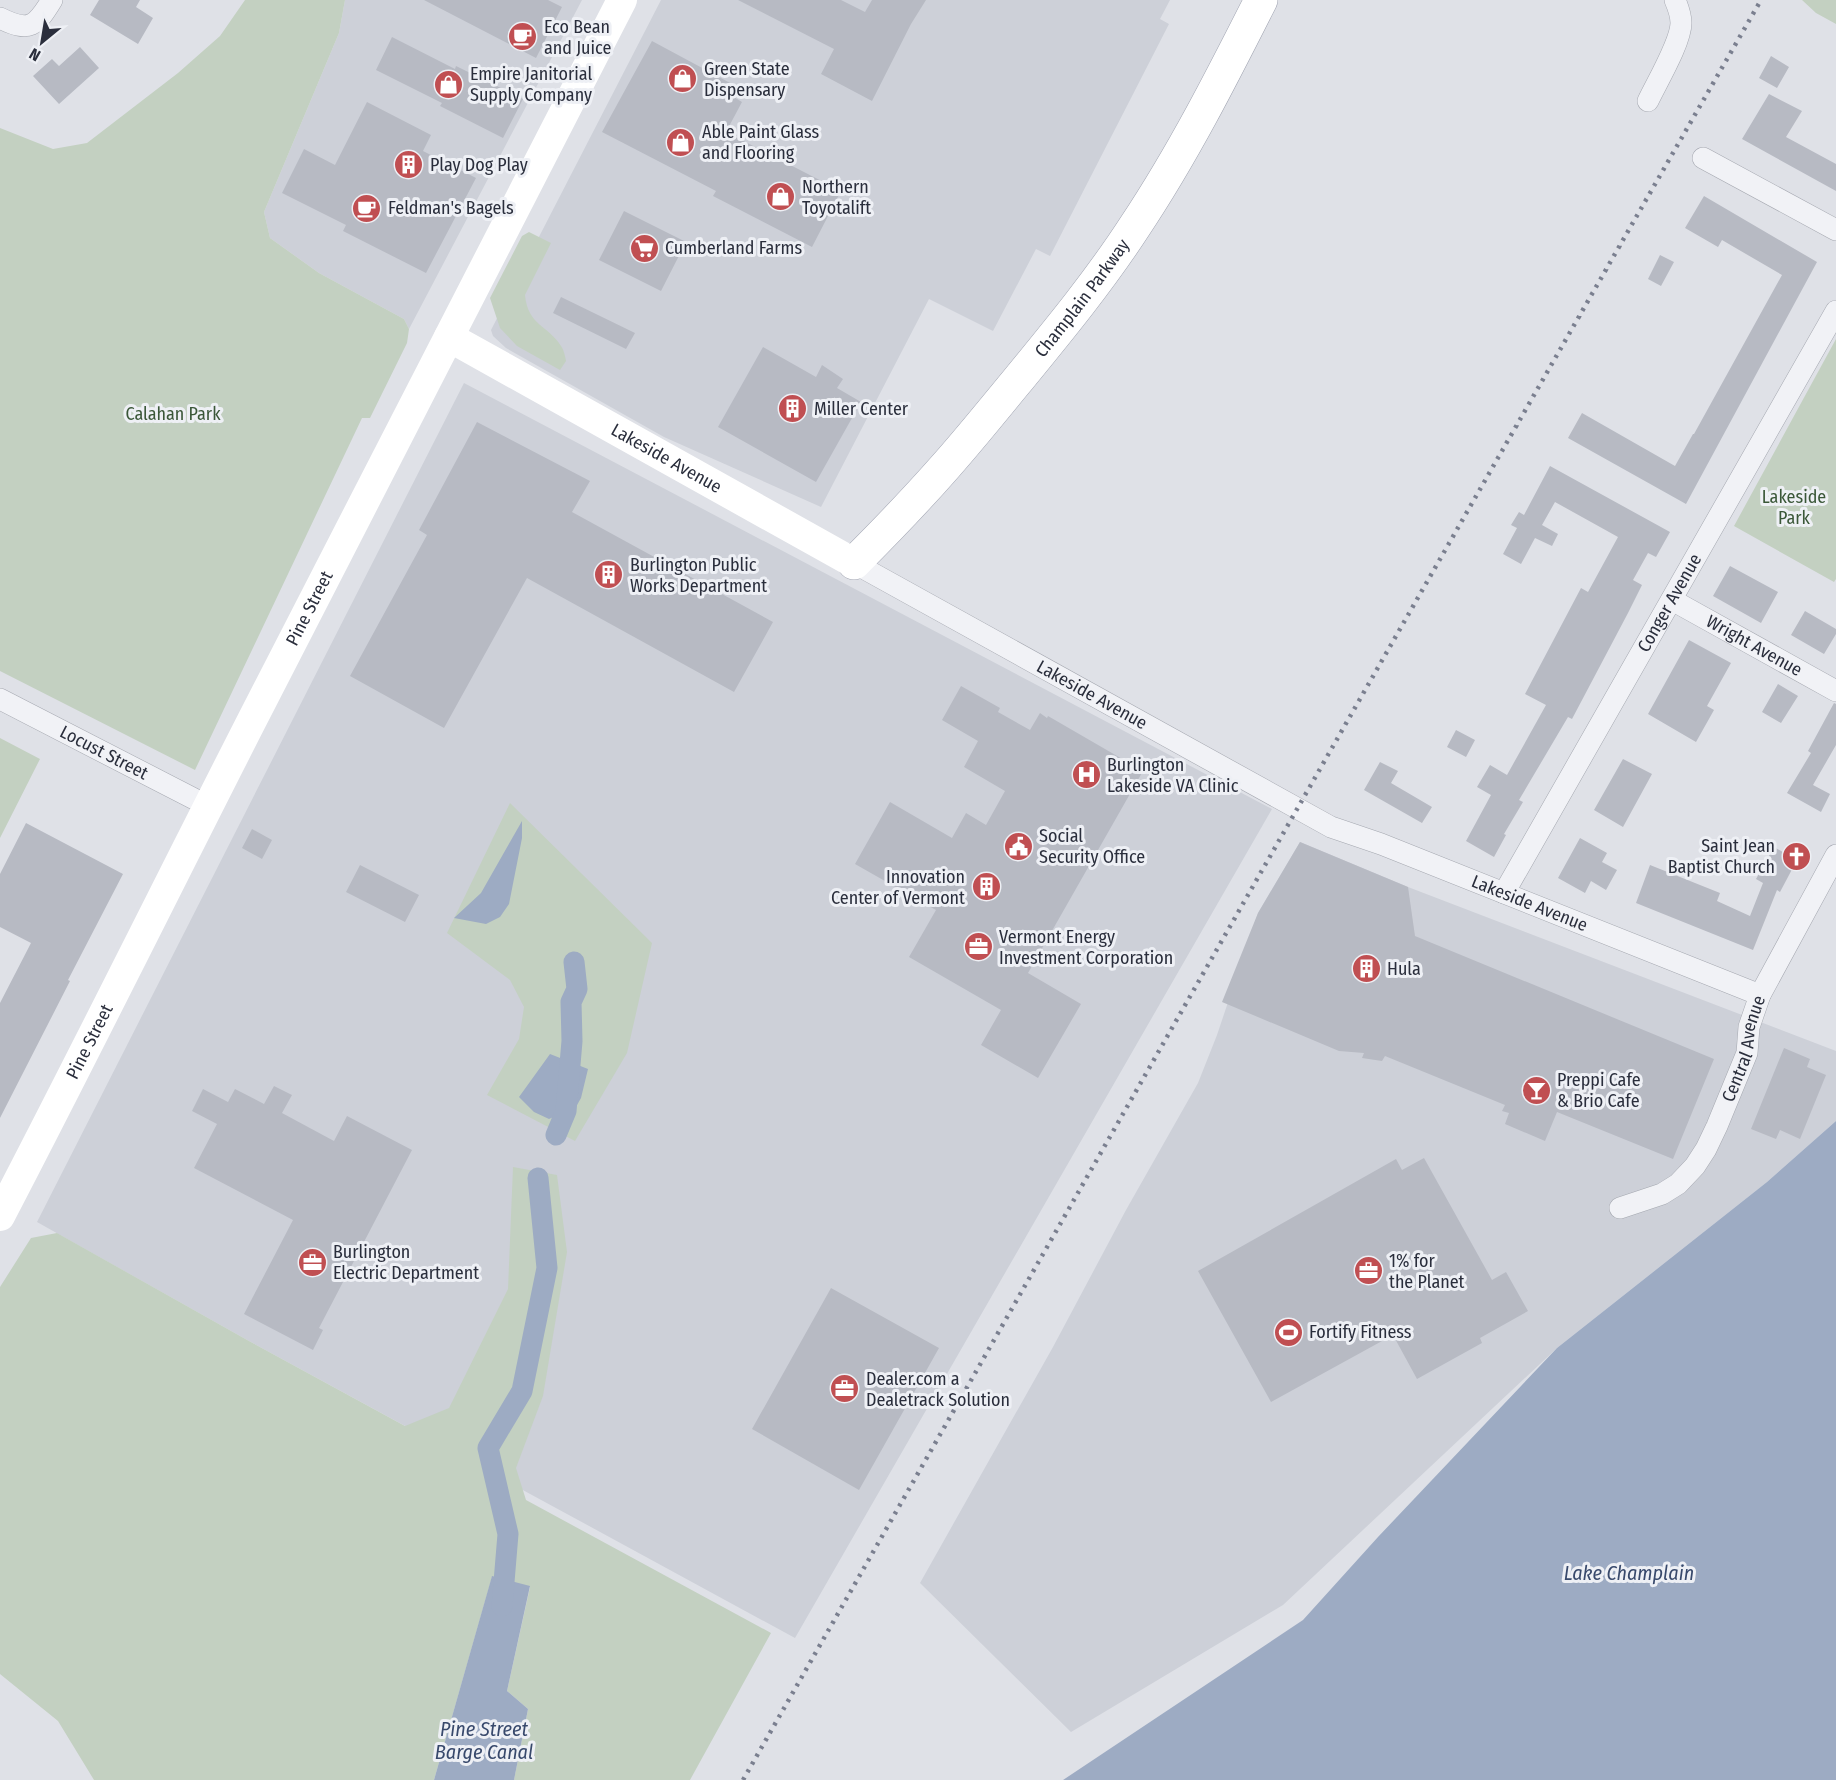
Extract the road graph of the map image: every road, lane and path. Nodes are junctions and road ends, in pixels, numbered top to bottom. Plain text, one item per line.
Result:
1 (52, 0) edge
2 (622, 0) edge
3 (1261, 0) edge
4 (1675, 0) edge
5 (0, 18) edge
6 (1648, 100) dead end
7 (1704, 158) dead end
8 (1836, 230) edge
9 (1836, 310) edge
10 (448, 337) junction
11 (854, 563) junction
12 (1672, 600) junction
13 (1836, 691) edge
14 (0, 699) edge
15 (208, 806) junction
16 (1836, 855) edge
17 (1504, 893) junction
18 (1760, 995) junction
19 (1620, 1208) dead end
20 (0, 1216) edge

1 - 5 street
2 - 10 main road, Pine Street
3 - 11 main road, Champlain Parkway
4 - 6 street
7 - 8 street
9 - 12 street, Conger Avenue
10 - 11 main road, Lakeside Avenue
10 - 15 main road, Pine Street
11 - 17 street, Lakeside Avenue
12 - 13 street, Wright Avenue
12 - 17 street, Conger Avenue
14 - 15 street, Locust Street
15 - 20 main road, Pine Street
16 - 18 street, Central Avenue
17 - 18 street, Lakeside Avenue
18 - 19 street, Central Avenue

